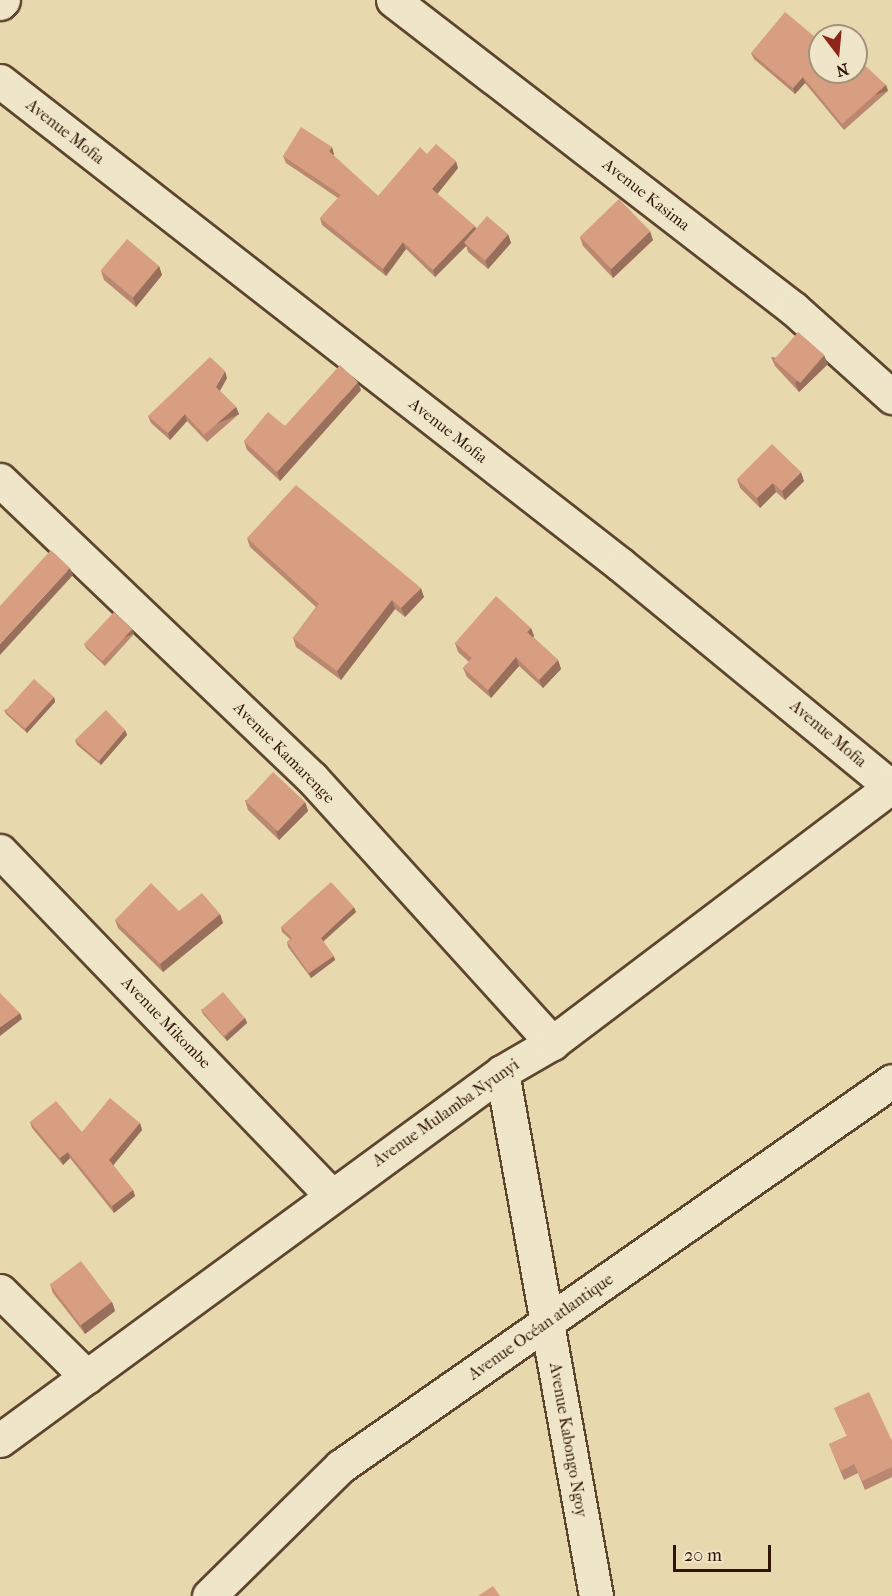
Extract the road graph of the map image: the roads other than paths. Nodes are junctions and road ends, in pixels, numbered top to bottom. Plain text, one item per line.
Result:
1 (393, 0) edge
2 (0, 81) edge
3 (892, 397) edge
4 (0, 480) edge
5 (892, 787) edge
6 (3, 860) edge
7 (552, 1043) junction
8 (502, 1071) junction
9 (892, 1081) edge
10 (331, 1195) junction
11 (0, 1291) edge
12 (547, 1322) junction
13 (87, 1377) junction
14 (0, 1440) edge
15 (209, 1596) edge
16 (596, 1596) edge

1 - 3 street, Avenue Kasima
2 - 5 street, Avenue Mofia
4 - 7 street, Avenue Kamarenge
5 - 7 street, Avenue Mulamba Nyunyi
6 - 10 street, Avenue Mikombe
7 - 8 street, Avenue Mulamba Nyunyi
8 - 10 street, Avenue Mulamba Nyunyi
8 - 12 street, Avenue Kabongo Ngoy
9 - 12 street, Avenue Océan atlantique
10 - 13 street, Avenue Mulamba Nyunyi
11 - 13 street
12 - 15 street, Avenue Océan atlantique
12 - 16 street, Avenue Kabongo Ngoy
13 - 14 street, Avenue Mulamba Nyunyi

